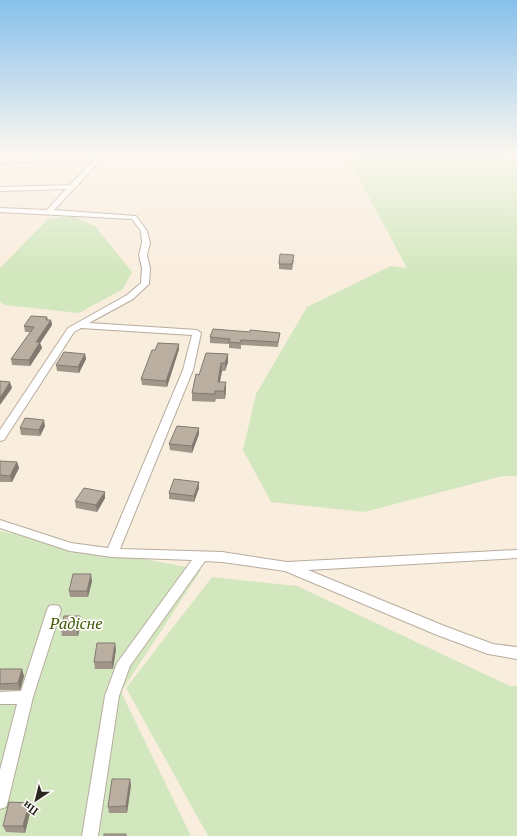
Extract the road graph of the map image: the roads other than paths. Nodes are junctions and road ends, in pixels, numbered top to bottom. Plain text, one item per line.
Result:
1 (67, 192) edge
2 (0, 210) edge
3 (50, 210) junction
4 (79, 325) junction
5 (0, 438) edge
6 (0, 524) edge
7 (112, 552) junction
8 (517, 554) edge
9 (202, 556) junction
10 (287, 567) junction
11 (54, 610) dead end
12 (517, 653) edge
13 (26, 697) junction
14 (0, 698) edge
15 (0, 801) edge
16 (90, 836) edge

1 - 3 street
2 - 3 street
3 - 4 street
4 - 5 street
4 - 7 street
6 - 7 street
7 - 9 street
8 - 10 street
9 - 10 street
9 - 16 street
10 - 12 street
11 - 13 street
13 - 14 street
13 - 15 street

